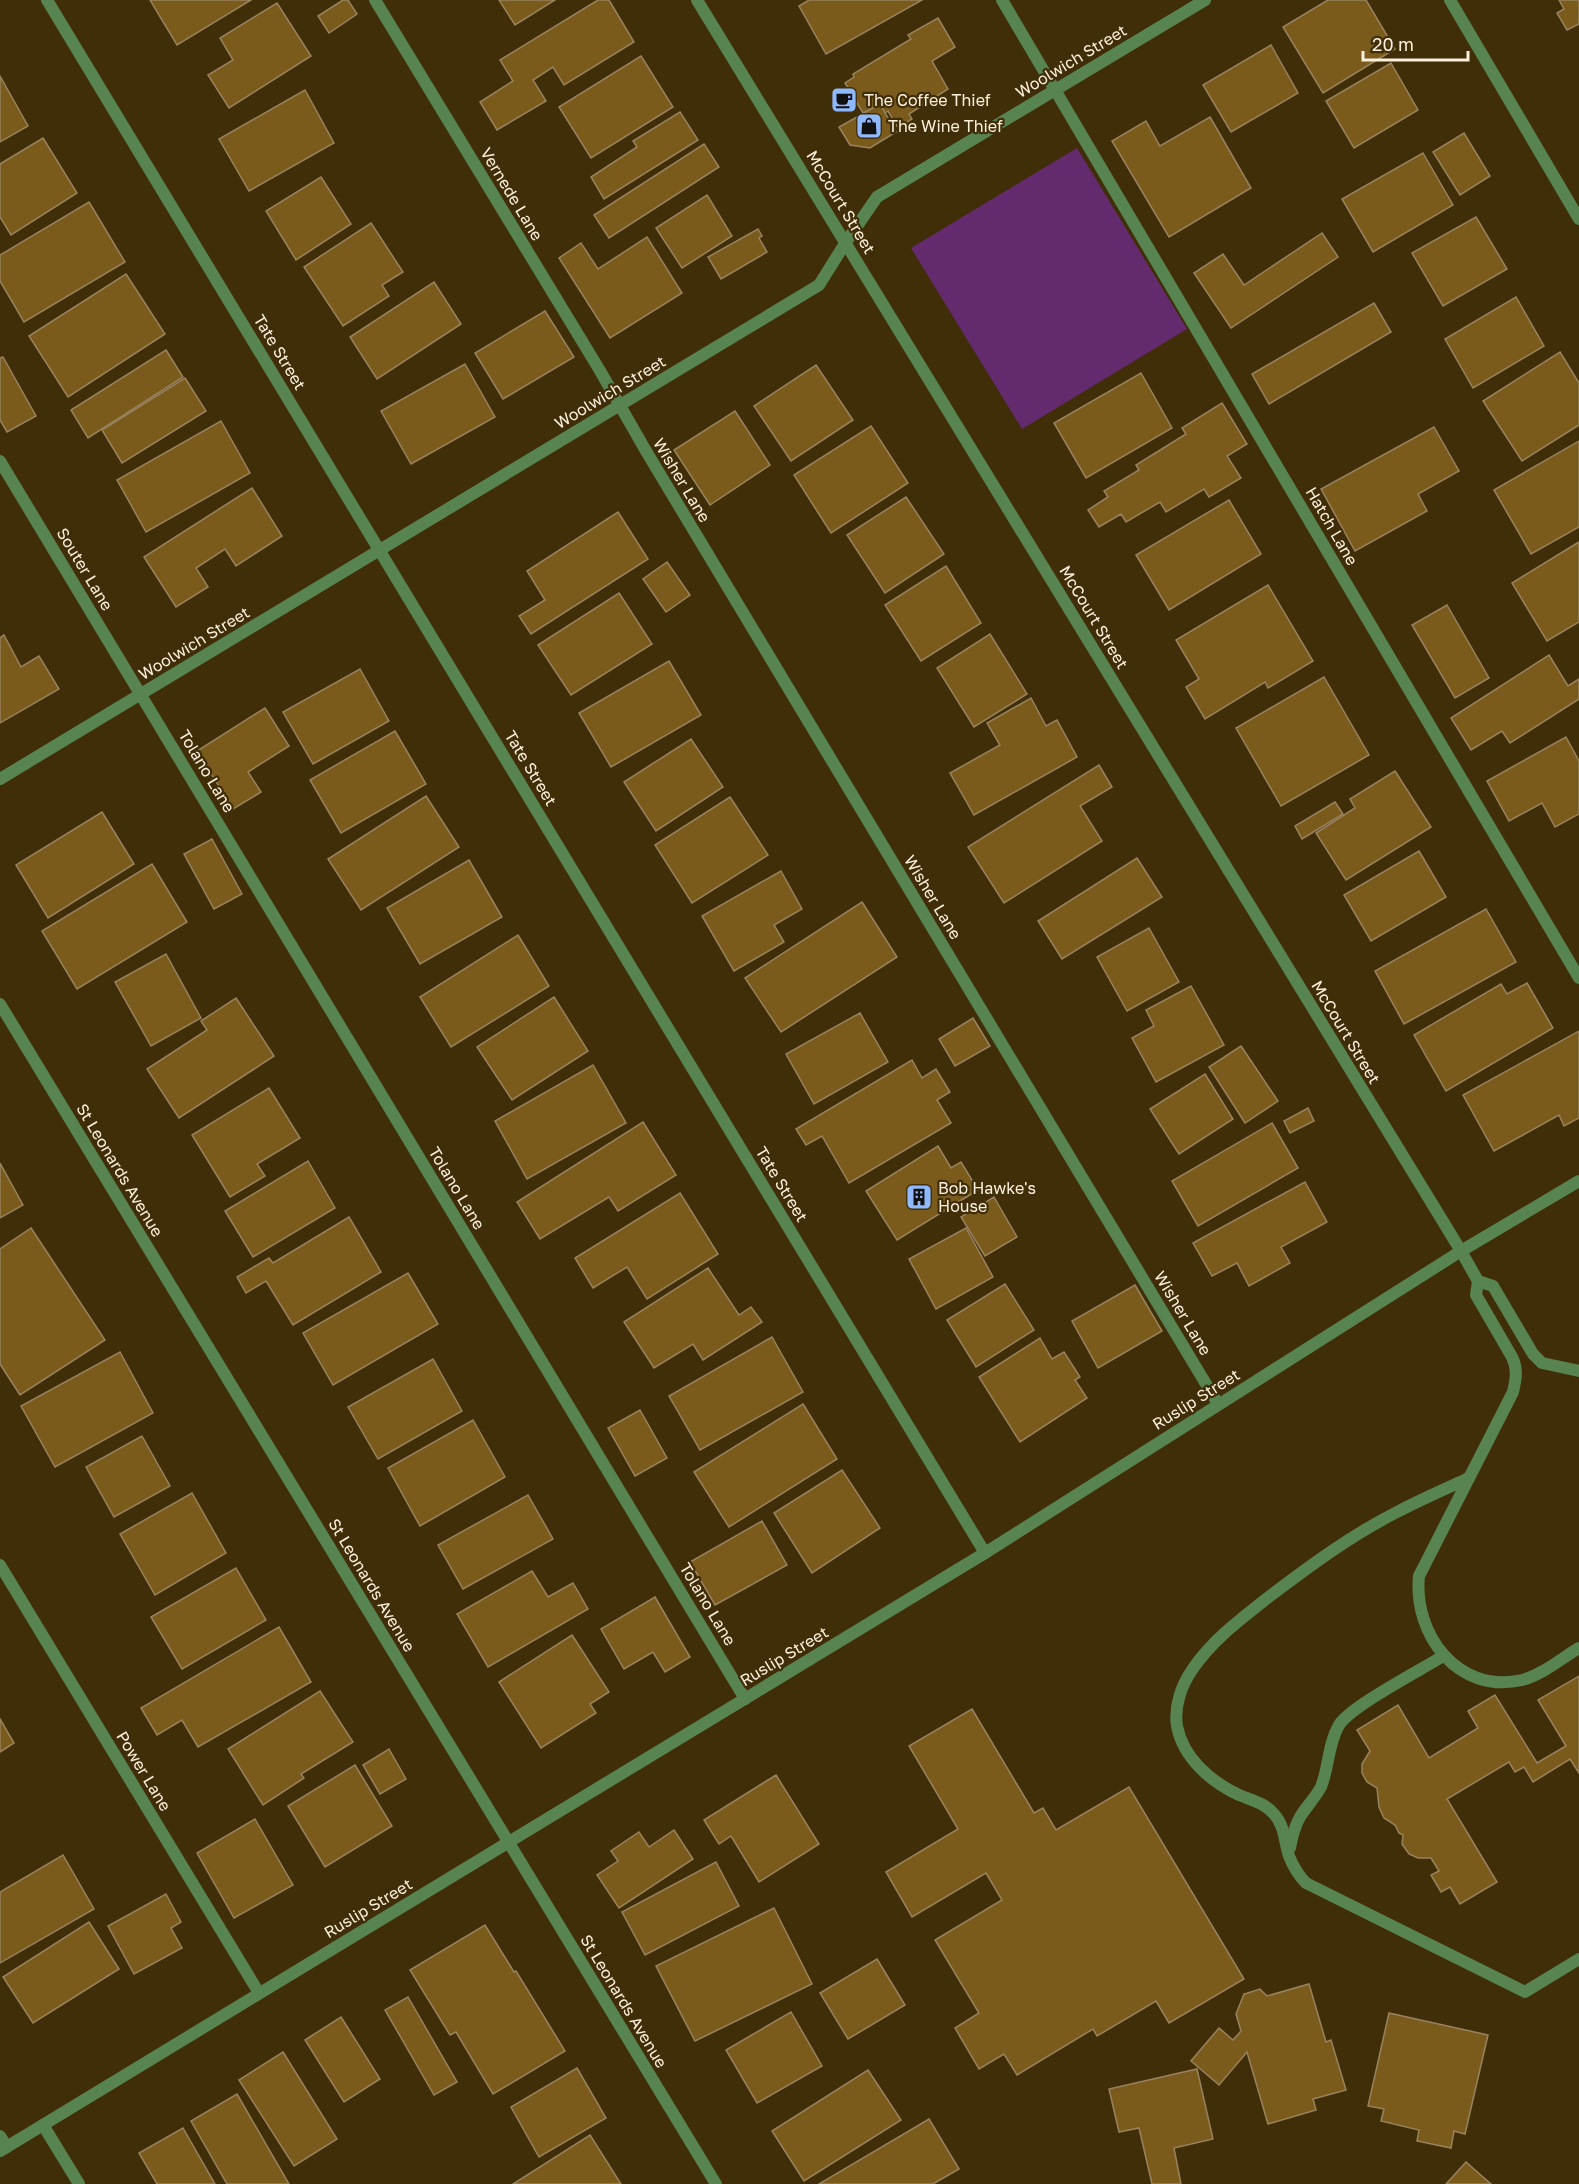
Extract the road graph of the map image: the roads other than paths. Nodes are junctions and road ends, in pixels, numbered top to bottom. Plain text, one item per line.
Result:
1 (47, 0) edge
2 (375, 0) edge
3 (697, 0) edge
4 (1002, 0) edge
5 (1205, 0) edge
6 (1450, 0) edge
7 (1056, 90) junction
8 (1579, 219) edge
9 (846, 242) junction
10 (620, 406) junction
11 (0, 461) edge
12 (381, 550) junction
13 (141, 694) junction
14 (0, 779) edge
15 (1579, 978) edge
16 (0, 1004) edge
17 (1579, 1181) edge
18 (1461, 1251) junction
19 (1478, 1281) junction
20 (1579, 1371) edge
21 (1218, 1404) junction
22 (1469, 1478) junction
23 (985, 1553) junction
24 (0, 1565) edge
25 (1579, 1648) edge
26 (1443, 1656) junction
27 (745, 1699) junction
28 (509, 1842) junction
29 (1289, 1854) junction
30 (1579, 1959) edge
31 (259, 1994) junction
32 (43, 2125) junction
33 (2, 2145) edge
34 (79, 2184) edge
35 (716, 2184) edge

1 - 12 street, Tate Street
2 - 10 street, Vernede Lane
3 - 9 street, McCourt Street
4 - 7 street, Hatch Lane
5 - 7 street, Woolwich Street
6 - 8 street
7 - 9 street, Woolwich Street
7 - 15 street, Hatch Lane
9 - 10 street, Woolwich Street
9 - 18 street, McCourt Street
10 - 12 street, Woolwich Street
10 - 21 street, Wisher Lane
11 - 13 street, Souter Lane
12 - 13 street, Woolwich Street
12 - 23 street, Tate Street
13 - 14 street, Woolwich Street
13 - 27 street, Tolano Lane
16 - 28 street, St Leonards Avenue
17 - 18 street, Ruslip Street
18 - 19 street, McCourt Street
18 - 21 street, Ruslip Street
19 - 20 street
19 - 22 street
21 - 23 street, Ruslip Street
22 - 26 street
22 - 29 street
23 - 27 street, Ruslip Street
24 - 31 street, Power Lane
25 - 26 street
26 - 29 street
27 - 28 street, Ruslip Street
28 - 31 street, Ruslip Street
28 - 35 street, St Leonards Avenue
29 - 30 street
31 - 32 street, Ruslip Street
32 - 33 street, Ruslip Street
32 - 34 street

